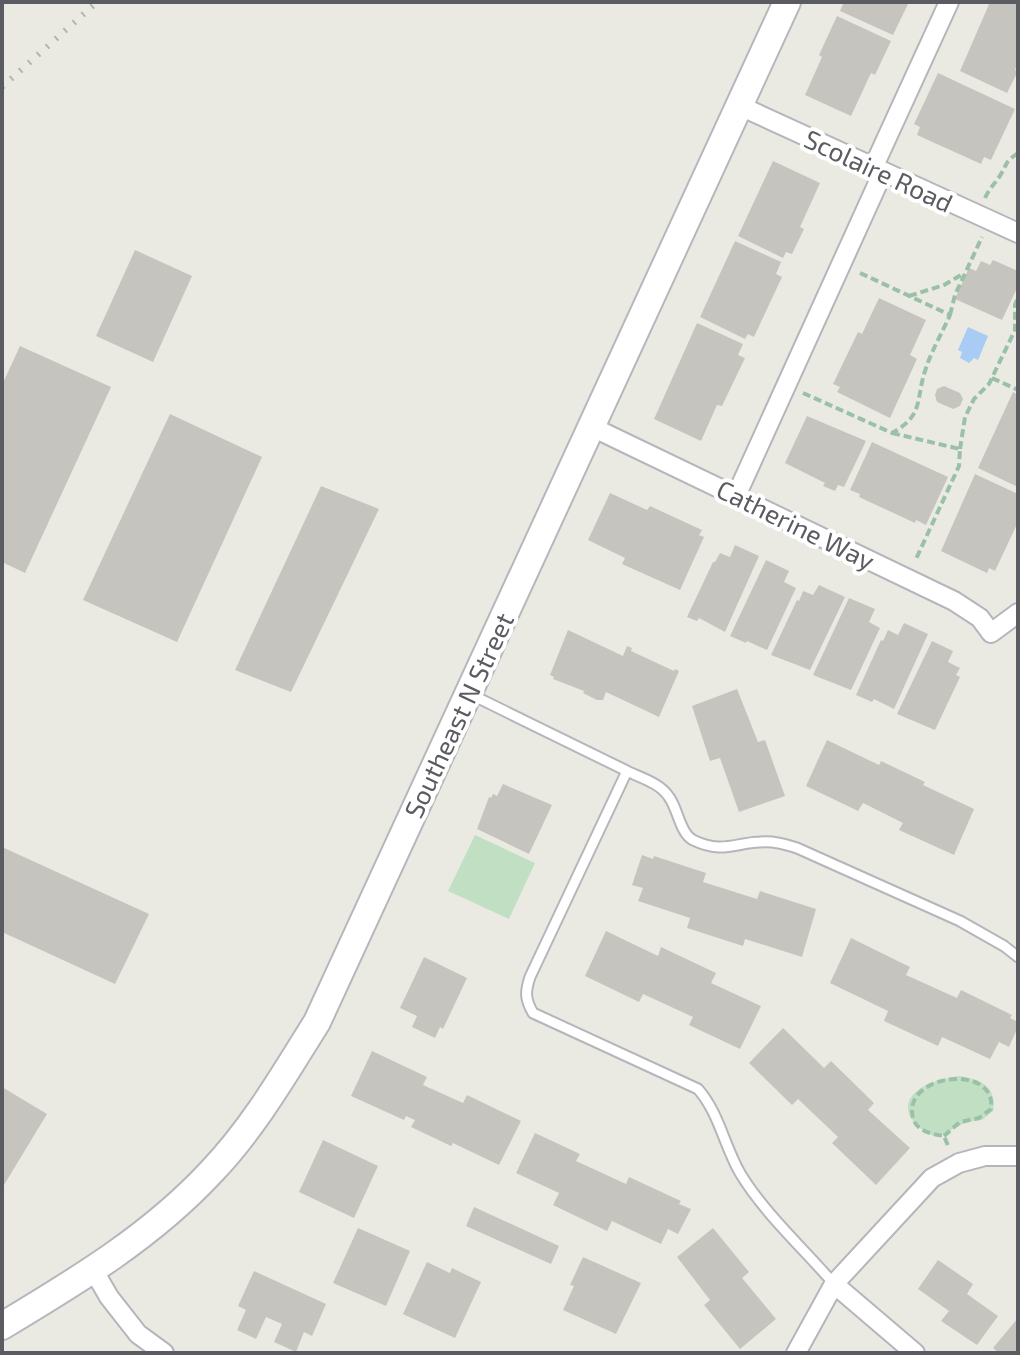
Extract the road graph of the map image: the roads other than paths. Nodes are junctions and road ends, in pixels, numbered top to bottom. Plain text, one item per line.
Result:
1 (787, 2) edge
2 (949, 2) edge
3 (740, 106) junction
4 (878, 170) junction
5 (1018, 233) edge
6 (592, 427) junction
7 (736, 496) junction
8 (1018, 613) edge
9 (467, 693) junction
10 (627, 771) junction
11 (1018, 957) edge
12 (1018, 1156) edge
13 (94, 1271) junction
14 (834, 1284) junction
15 (2, 1326) edge
16 (164, 1353) edge
17 (796, 1353) edge
18 (915, 1353) edge

1 - 3 street, Southeast N Street
2 - 4 street
3 - 4 street, Scolaire Road
3 - 6 street, Southeast N Street
4 - 5 street, Scolaire Road
4 - 7 street
6 - 7 street, Catherine Way
6 - 9 street, Southeast N Street
7 - 8 street, Catherine Way
9 - 10 lane
9 - 13 street, Southeast N Street
10 - 11 lane
10 - 14 lane
12 - 14 street
13 - 15 street, Southeast N Street
13 - 16 street
14 - 17 street
14 - 18 street

